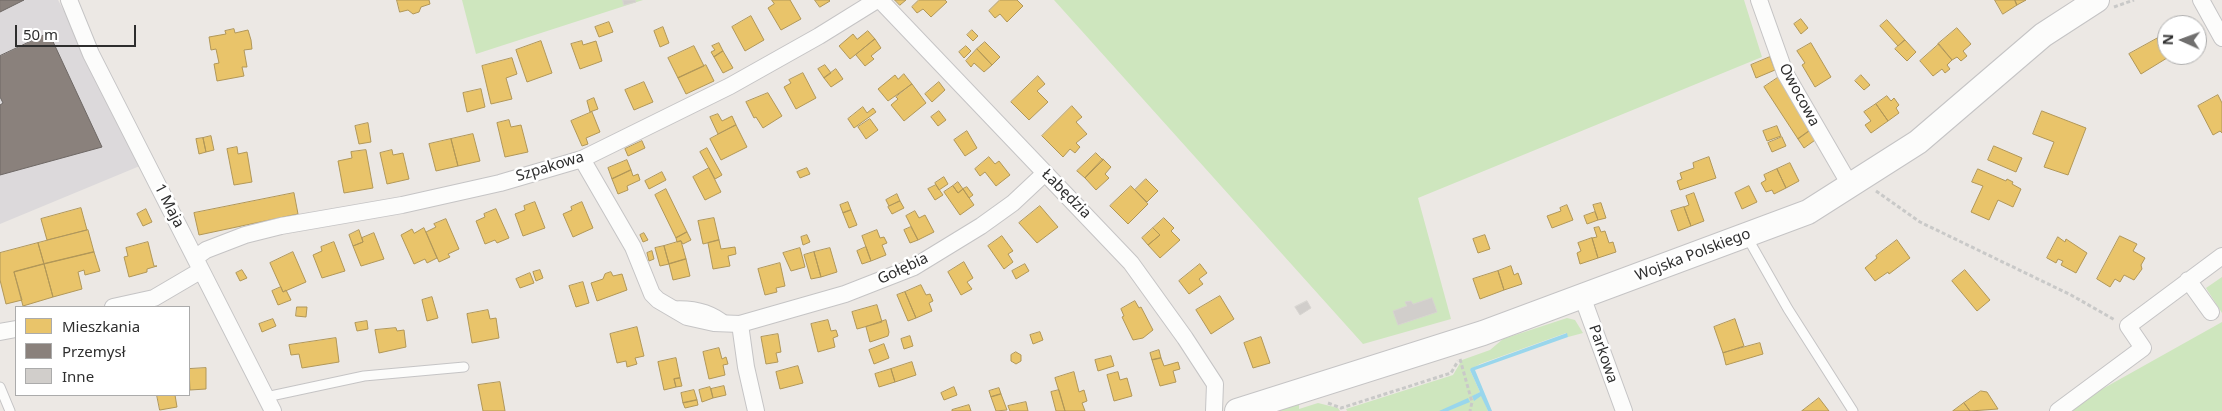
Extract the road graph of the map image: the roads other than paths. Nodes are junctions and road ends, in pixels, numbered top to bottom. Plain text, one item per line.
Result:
1 (68, 0) edge
2 (878, 0) edge
3 (1759, 0) edge
4 (2097, 0) edge
5 (2201, 0) edge
6 (2222, 38) edge
7 (582, 159) junction
8 (1045, 173) junction
9 (1855, 182) junction
10 (1746, 234) junction
11 (2222, 256) edge
12 (197, 264) junction
13 (2188, 280) junction
14 (1582, 296) junction
15 (118, 306) edge
16 (2211, 312) dead end
17 (733, 323) junction
18 (15, 329) edge
19 (0, 332) edge
20 (464, 367) dead end
21 (0, 387) edge
22 (269, 404) edge
23 (10, 411) edge
24 (756, 411) edge
25 (1214, 411) edge
26 (1237, 411) edge
27 (1624, 411) edge
28 (1853, 411) edge
29 (2058, 411) edge

1 - 12 street, 1 Maja
2 - 7 street, Szpakowa
2 - 8 street, Łabędzia
3 - 9 street, Owocowa
4 - 9 street, Wojska Polskiego
5 - 6 street
7 - 12 street, Szpakowa
7 - 17 street, Gołębia
8 - 17 street, Gołębia
8 - 25 street, Łabędzia
9 - 10 street, Wojska Polskiego
10 - 14 street, Wojska Polskiego
10 - 28 lane
11 - 13 street
12 - 15 street, Szpakowa
12 - 22 street, 1 Maja
13 - 16 street
13 - 29 street
14 - 26 street, Wojska Polskiego
14 - 27 street, Parkowa
17 - 24 street
18 - 19 street
20 - 22 lane
21 - 23 lane

